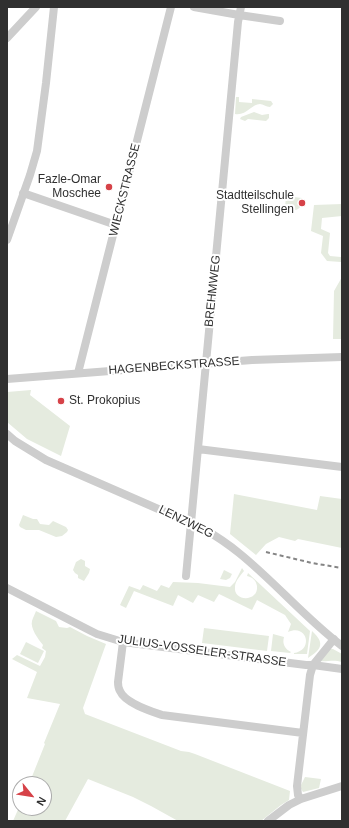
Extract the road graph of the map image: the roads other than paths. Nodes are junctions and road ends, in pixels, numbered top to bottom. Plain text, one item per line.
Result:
1 (36, 7) edge
2 (54, 7) edge
3 (171, 7) edge
4 (194, 7) edge
5 (240, 11) edge
6 (280, 21) dead end
7 (7, 38) edge
8 (23, 193) junction
9 (116, 225) junction
10 (7, 240) edge
11 (342, 357) edge
12 (206, 363) junction
13 (78, 373) junction
14 (7, 379) edge
15 (7, 434) edge
16 (198, 449) junction
17 (342, 467) edge
18 (191, 523) junction
19 (186, 576) dead end
20 (7, 588) edge
21 (334, 640) junction
22 (123, 642) junction
23 (342, 646) edge
24 (313, 665) junction
25 (342, 669) edge
26 (303, 733) junction
27 (342, 786) edge
28 (301, 799) junction
29 (268, 821) edge

1 - 7 street
2 - 8 street
3 - 9 street, WIECKSTRASSE
4 - 5 street
5 - 6 street
5 - 12 street, BREHMWEG
8 - 9 street
8 - 10 street
9 - 13 street, WIECKSTRASSE
11 - 12 street, HAGENBECKSTRASSE
12 - 13 street, HAGENBECKSTRASSE
12 - 16 street, BREHMWEG
13 - 14 street, HAGENBECKSTRASSE
15 - 18 street, LENZWEG
16 - 17 street
16 - 18 street, BREHMWEG
18 - 19 street, BREHMWEG
18 - 21 street, LENZWEG
20 - 22 street, JULIUS-VOSSELER-STRASSE
21 - 23 street, LENZWEG
21 - 24 street
22 - 24 street, JULIUS-VOSSELER-STRASSE
22 - 26 street
24 - 25 street, JULIUS-VOSSELER-STRASSE
24 - 26 street
26 - 28 street
27 - 28 street
28 - 29 street

